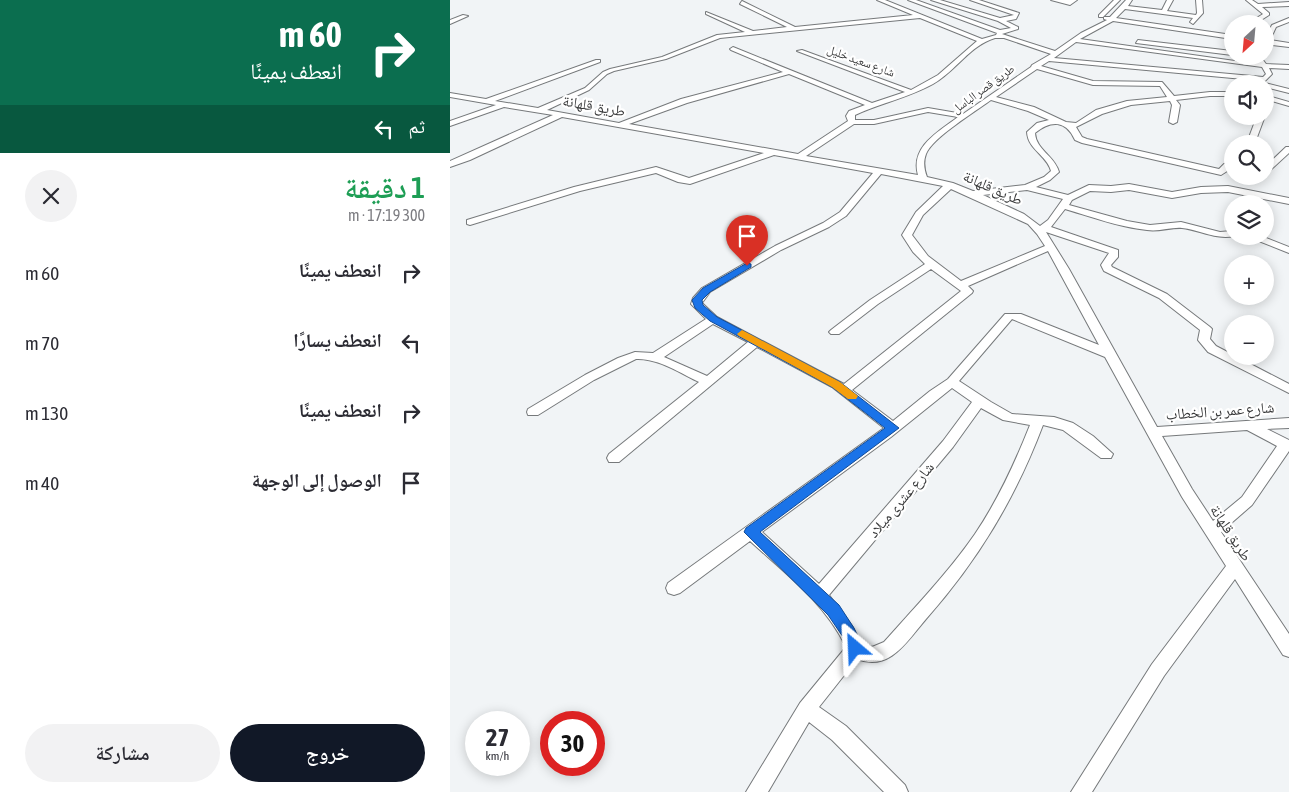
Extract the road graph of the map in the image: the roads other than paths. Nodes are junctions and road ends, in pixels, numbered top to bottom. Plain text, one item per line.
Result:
1 (880, 0) edge
2 (911, 0) edge
3 (934, 0) edge
4 (972, 0) edge
5 (1054, 0) edge
6 (1074, 0) edge
7 (1118, 0) edge
8 (1129, 0) edge
9 (1170, 0) edge
10 (1200, 0) edge
11 (1249, 0) edge
12 (742, 3) dead end
13 (1289, 4) edge
14 (1257, 6) junction
15 (1124, 7) junction
16 (1164, 12) junction
17 (708, 13) dead end
18 (465, 16) dead end
19 (922, 16) junction
20 (1100, 17) junction
21 (1198, 17) junction
22 (1278, 17) edge
23 (1111, 18) junction
24 (1000, 20) junction
25 (450, 22) edge
26 (796, 29) junction
27 (1188, 30) junction
28 (753, 33) junction
29 (999, 34) junction
30 (1224, 35) edge
31 (1080, 36) junction
32 (983, 41) junction
33 (1274, 43) edge
34 (1289, 45) edge
35 (733, 49) dead end
36 (800, 51) dead end
37 (1224, 52) edge
38 (1055, 53) junction
39 (1045, 59) junction
40 (598, 61) dead end
41 (1034, 66) junction
42 (1265, 66) junction
43 (1289, 67) edge
44 (789, 72) junction
45 (1268, 75) edge
46 (1224, 77) edge
47 (1274, 88) edge
48 (913, 92) junction
49 (1289, 92) edge
50 (1224, 94) edge
51 (450, 96) edge
52 (989, 97) junction
53 (1173, 98) junction
54 (1274, 100) edge
55 (1279, 101) junction
56 (486, 102) junction
57 (1289, 104) edge
58 (503, 105) junction
59 (1274, 105) edge
60 (872, 106) junction
61 (539, 111) junction
62 (560, 115) junction
63 (964, 116) junction
64 (1056, 121) junction
65 (852, 122) junction
66 (1172, 122) dead end
67 (450, 124) edge
68 (619, 125) junction
69 (1069, 125) junction
70 (1289, 149) edge
71 (772, 153) junction
72 (799, 157) junction
73 (1274, 163) edge
74 (450, 164) edge
75 (1224, 169) edge
76 (879, 171) junction
77 (923, 179) junction
78 (950, 185) junction
79 (1029, 188) junction
80 (971, 193) junction
81 (1066, 202) junction
82 (1289, 202) edge
83 (470, 222) dead end
84 (1042, 230) junction
85 (1224, 235) edge
86 (1274, 244) edge
87 (1050, 247) junction
88 (1289, 250) edge
89 (932, 264) junction
90 (961, 286) junction
91 (713, 319) junction
92 (835, 332) dead end
93 (757, 342) junction
94 (1109, 354) junction
95 (654, 358) junction
96 (708, 381) junction
97 (952, 382) junction
98 (1289, 389) edge
99 (844, 390) junction
100 (980, 401) junction
101 (533, 412) dead end
102 (1038, 422) junction
103 (1289, 423) edge
104 (1248, 426) junction
105 (893, 428) junction
106 (1153, 432) junction
107 (1287, 445) edge
108 (1106, 454) dead end
109 (614, 458) dead end
110 (1212, 531) junction
111 (751, 532) junction
112 (1235, 567) junction
113 (674, 588) dead end
114 (819, 596) junction
115 (855, 648) junction
116 (1289, 649) edge
117 (806, 709) junction
118 (756, 792) edge
119 (898, 792) edge
120 (1081, 792) edge

1 - 19 street
2 - 29 street
3 - 24 street
4 - 24 street
5 - 6 street
7 - 20 street, طريق قصر الباسل
8 - 15 street, طريق قصر الباسل
9 - 16 street
10 - 21 street
11 - 14 street
12 - 26 street
13 - 14 street
14 - 22 street
15 - 16 street
15 - 23 street, طريق قصر الباسل
16 - 21 street
17 - 28 street
18 - 25 street
19 - 26 street
19 - 32 street
20 - 23 street
20 - 31 street, طريق قصر الباسل
21 - 27 street
23 - 27 street
23 - 31 street, طريق قصر الباسل
24 - 29 street
26 - 28 street
27 - 30 street
28 - 61 street
29 - 32 street
29 - 38 street
31 - 37 street
31 - 38 street, طريق قصر الباسل
31 - 42 street
32 - 48 street
33 - 34 street
35 - 44 street
36 - 48 street, شارع سعيد خليل
38 - 39 street, طريق قصر الباسل
39 - 41 street, طريق قصر الباسل
39 - 46 street
40 - 56 street
41 - 52 street, طريق قصر الباسل
41 - 53 street
42 - 43 street
42 - 45 street
44 - 60 street
44 - 68 street
47 - 49 street
48 - 60 street
50 - 53 street
51 - 56 street, طريق قلهانة
52 - 63 street, طريق قصر الباسل
52 - 64 street
53 - 66 street
53 - 69 street
54 - 55 street
55 - 57 street
55 - 59 street
56 - 58 street, طريق قلهانة
58 - 61 street, طريق قلهانة
58 - 67 street
60 - 65 street
61 - 62 street, طريق قلهانة
62 - 68 street, طريق قلهانة
62 - 74 street
63 - 65 street
63 - 77 street, طريق قصر الباسل
64 - 69 street
64 - 79 street
65 - 72 street
68 - 71 street, طريق قلهانة
69 - 75 street
70 - 73 street
71 - 72 street, طريق قلهانة
71 - 83 street
72 - 76 street, طريق قلهانة
76 - 77 street, طريق قلهانة
76 - 91 street
77 - 78 street, طريق قلهانة
78 - 80 street, طريق قلهانة
78 - 89 street
79 - 80 street
79 - 81 street
80 - 84 street, طريق قلهانة
81 - 82 street
81 - 84 street
81 - 85 street
84 - 87 street, طريق قلهانة
84 - 98 street
86 - 88 street
87 - 90 street
87 - 94 street, طريق قلهانة
89 - 90 street
89 - 92 street
90 - 99 street
91 - 93 street
91 - 95 street
93 - 96 street
93 - 99 street
94 - 97 street
94 - 106 street, طريق قلهانة
95 - 96 street
95 - 101 street
96 - 109 street
97 - 100 street
97 - 105 street
99 - 105 street
100 - 102 street
100 - 114 street, شارع عشرى ميلاد
102 - 108 street
102 - 115 street
103 - 104 street, شارع عمر بن الخطاب
104 - 106 street, شارع عمر بن الخطاب
104 - 107 street
105 - 111 street
106 - 110 street, طريق قلهانة
107 - 110 street
110 - 112 street, طريق قلهانة
111 - 113 street
111 - 114 street
112 - 116 street, طريق قلهانة
112 - 120 street
114 - 115 street
115 - 117 street
117 - 118 street
117 - 119 street

